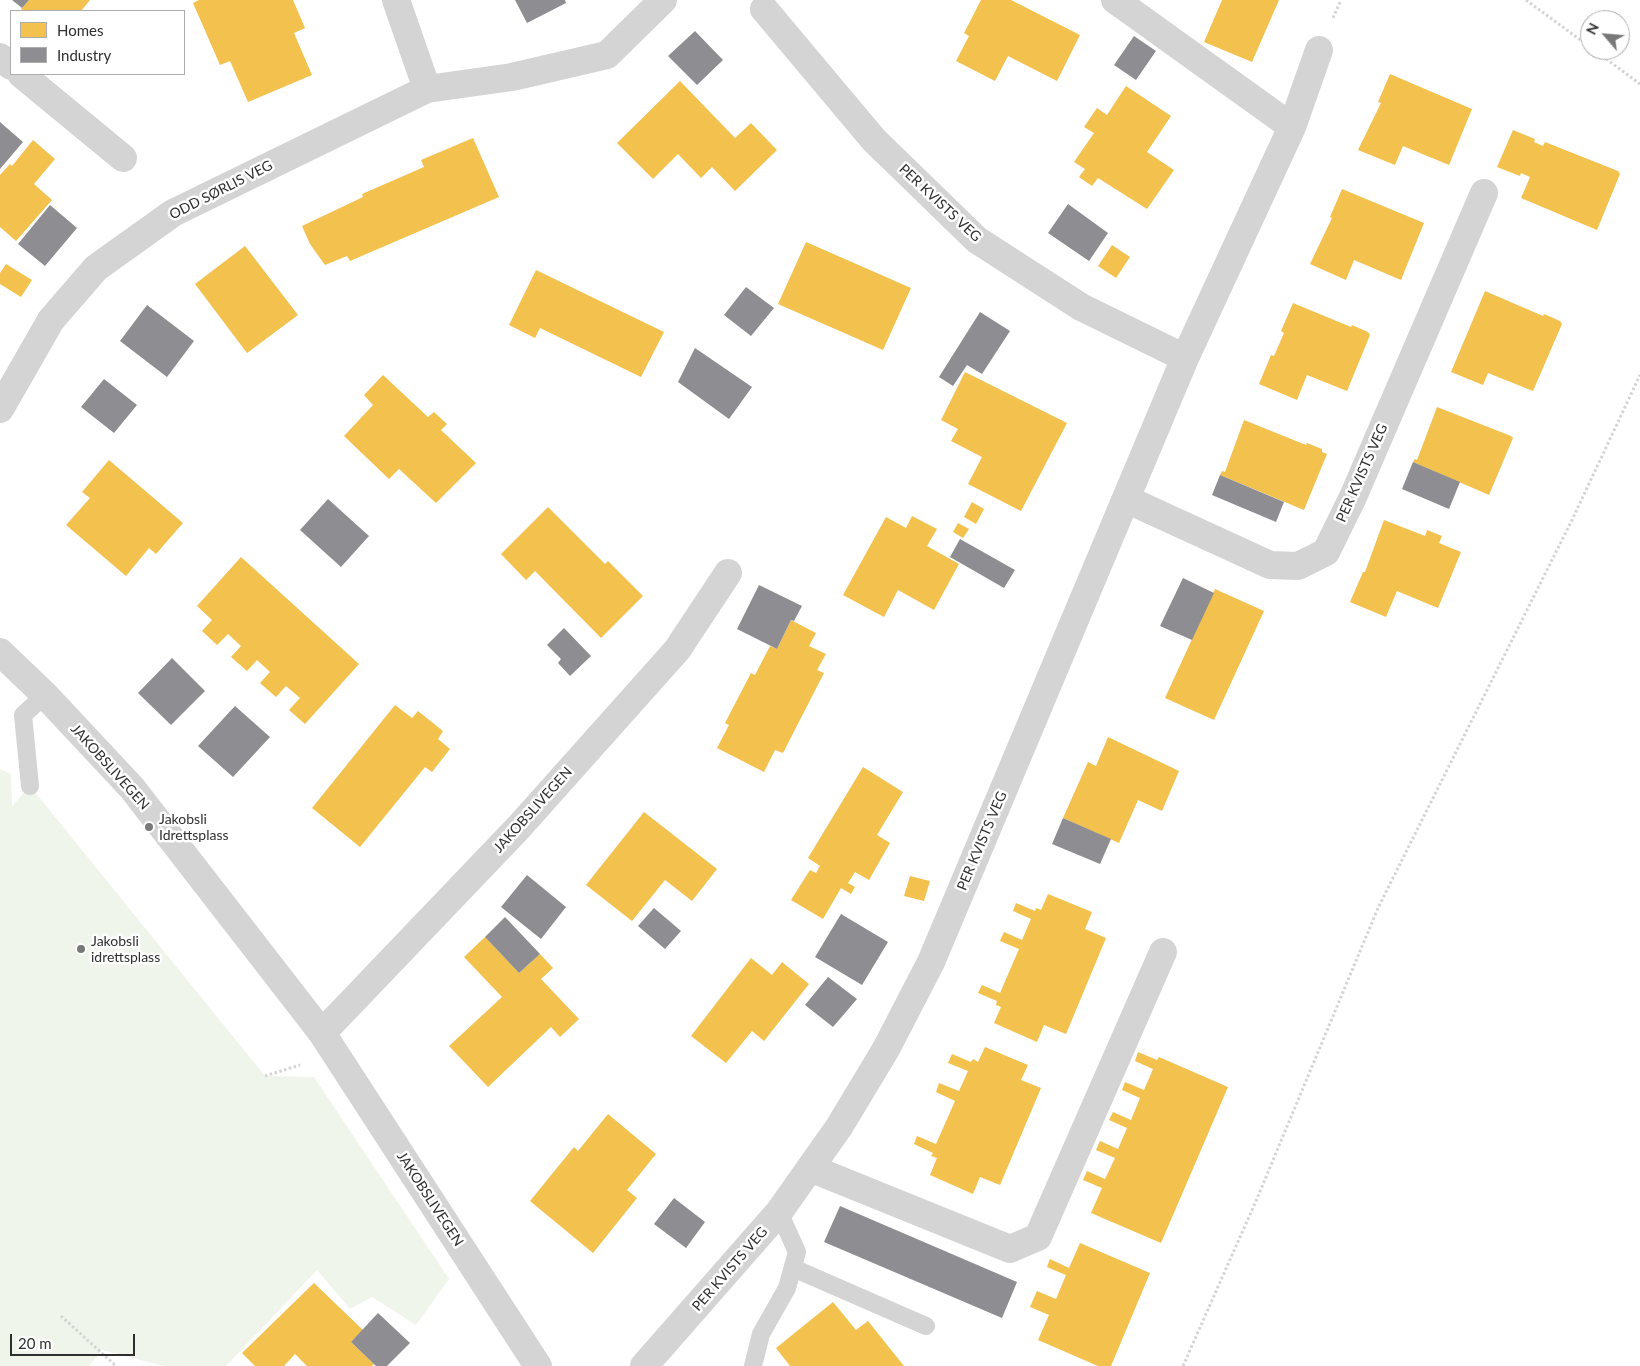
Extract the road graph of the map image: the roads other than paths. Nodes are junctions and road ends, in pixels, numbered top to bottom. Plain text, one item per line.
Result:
1 (396, 0) edge
2 (663, 0) edge
3 (1115, 0) edge
4 (764, 9) dead end
5 (1318, 50) dead end
6 (0, 57) edge
7 (10, 65) edge
8 (21, 75) edge
9 (426, 88) junction
10 (1292, 127) junction
11 (123, 158) dead end
12 (1484, 193) dead end
13 (1185, 358) junction
14 (0, 409) edge
15 (1126, 499) junction
16 (728, 573) dead end
17 (0, 652) edge
18 (45, 695) junction
19 (30, 786) dead end
20 (1163, 952) dead end
21 (322, 1033) junction
22 (810, 1168) junction
23 (779, 1212) junction
24 (793, 1268) junction
25 (926, 1326) dead end
26 (538, 1366) edge
27 (644, 1366) edge
28 (753, 1366) edge

1 - 9 street
2 - 9 street, ODD SØRLIS VEG
3 - 10 street
4 - 13 street, PER KVISTS VEG
5 - 10 street, PER KVISTS VEG
6 - 7 street
8 - 11 street
9 - 14 street, ODD SØRLIS VEG
10 - 13 street, PER KVISTS VEG
12 - 15 street, PER KVISTS VEG
13 - 15 street, PER KVISTS VEG
15 - 22 street, PER KVISTS VEG
16 - 21 street, JAKOBSLIVEGEN
17 - 18 street, JAKOBSLIVEGEN
18 - 19 lane
18 - 21 street, JAKOBSLIVEGEN
20 - 22 street
21 - 26 street, JAKOBSLIVEGEN
22 - 23 street, PER KVISTS VEG
23 - 24 lane
23 - 27 street, PER KVISTS VEG
24 - 25 lane
24 - 28 lane

